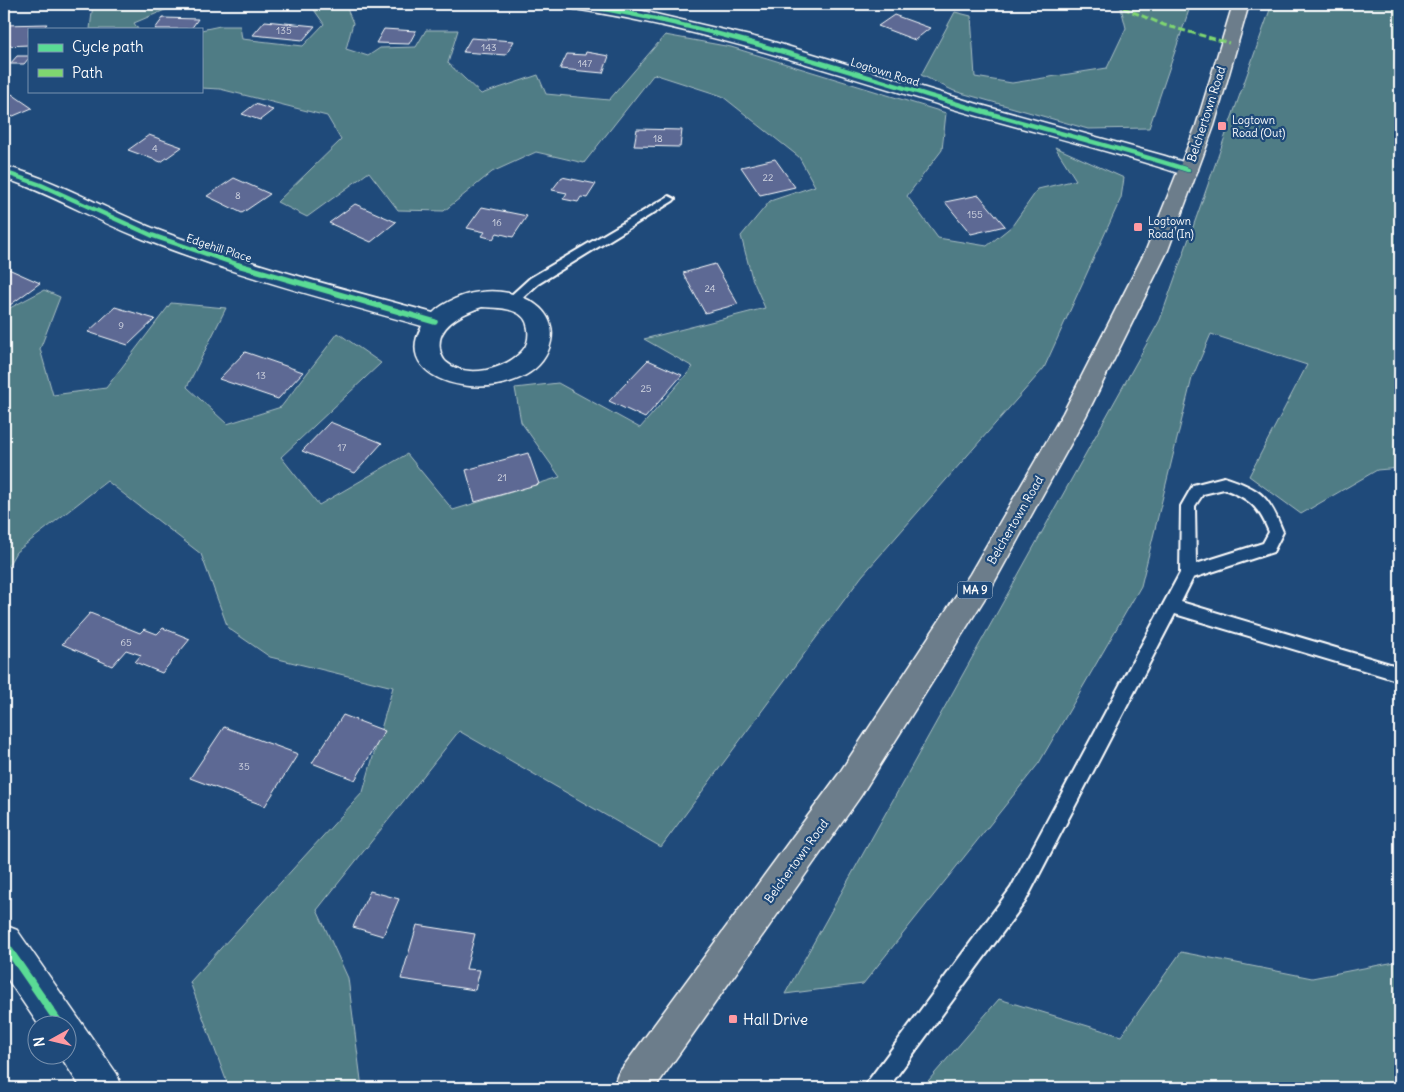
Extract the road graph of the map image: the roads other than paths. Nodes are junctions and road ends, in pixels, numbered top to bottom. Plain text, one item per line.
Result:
1 (574, 4) edge
2 (1241, 4) edge
3 (1188, 170) junction
4 (4, 172) edge
5 (669, 199) dead end
6 (512, 301) junction
7 (435, 322) junction
8 (1188, 573) junction
9 (1172, 606) junction
10 (1400, 674) edge
11 (4, 943) edge
12 (53, 1014) edge
13 (78, 1050) edge
14 (103, 1088) edge
15 (632, 1088) edge
16 (875, 1088) edge

1 - 3 street, Logtown Road
2 - 3 highway, Belchertown Road / MA 9
3 - 15 highway, Belchertown Road / MA 9
4 - 7 street, Edgehill Place
5 - 6 lane
6 - 7 street
6 - 7 street
8 - 8 lane
8 - 9 lane
9 - 10 lane
9 - 16 lane
11 - 12 street
13 - 14 street

